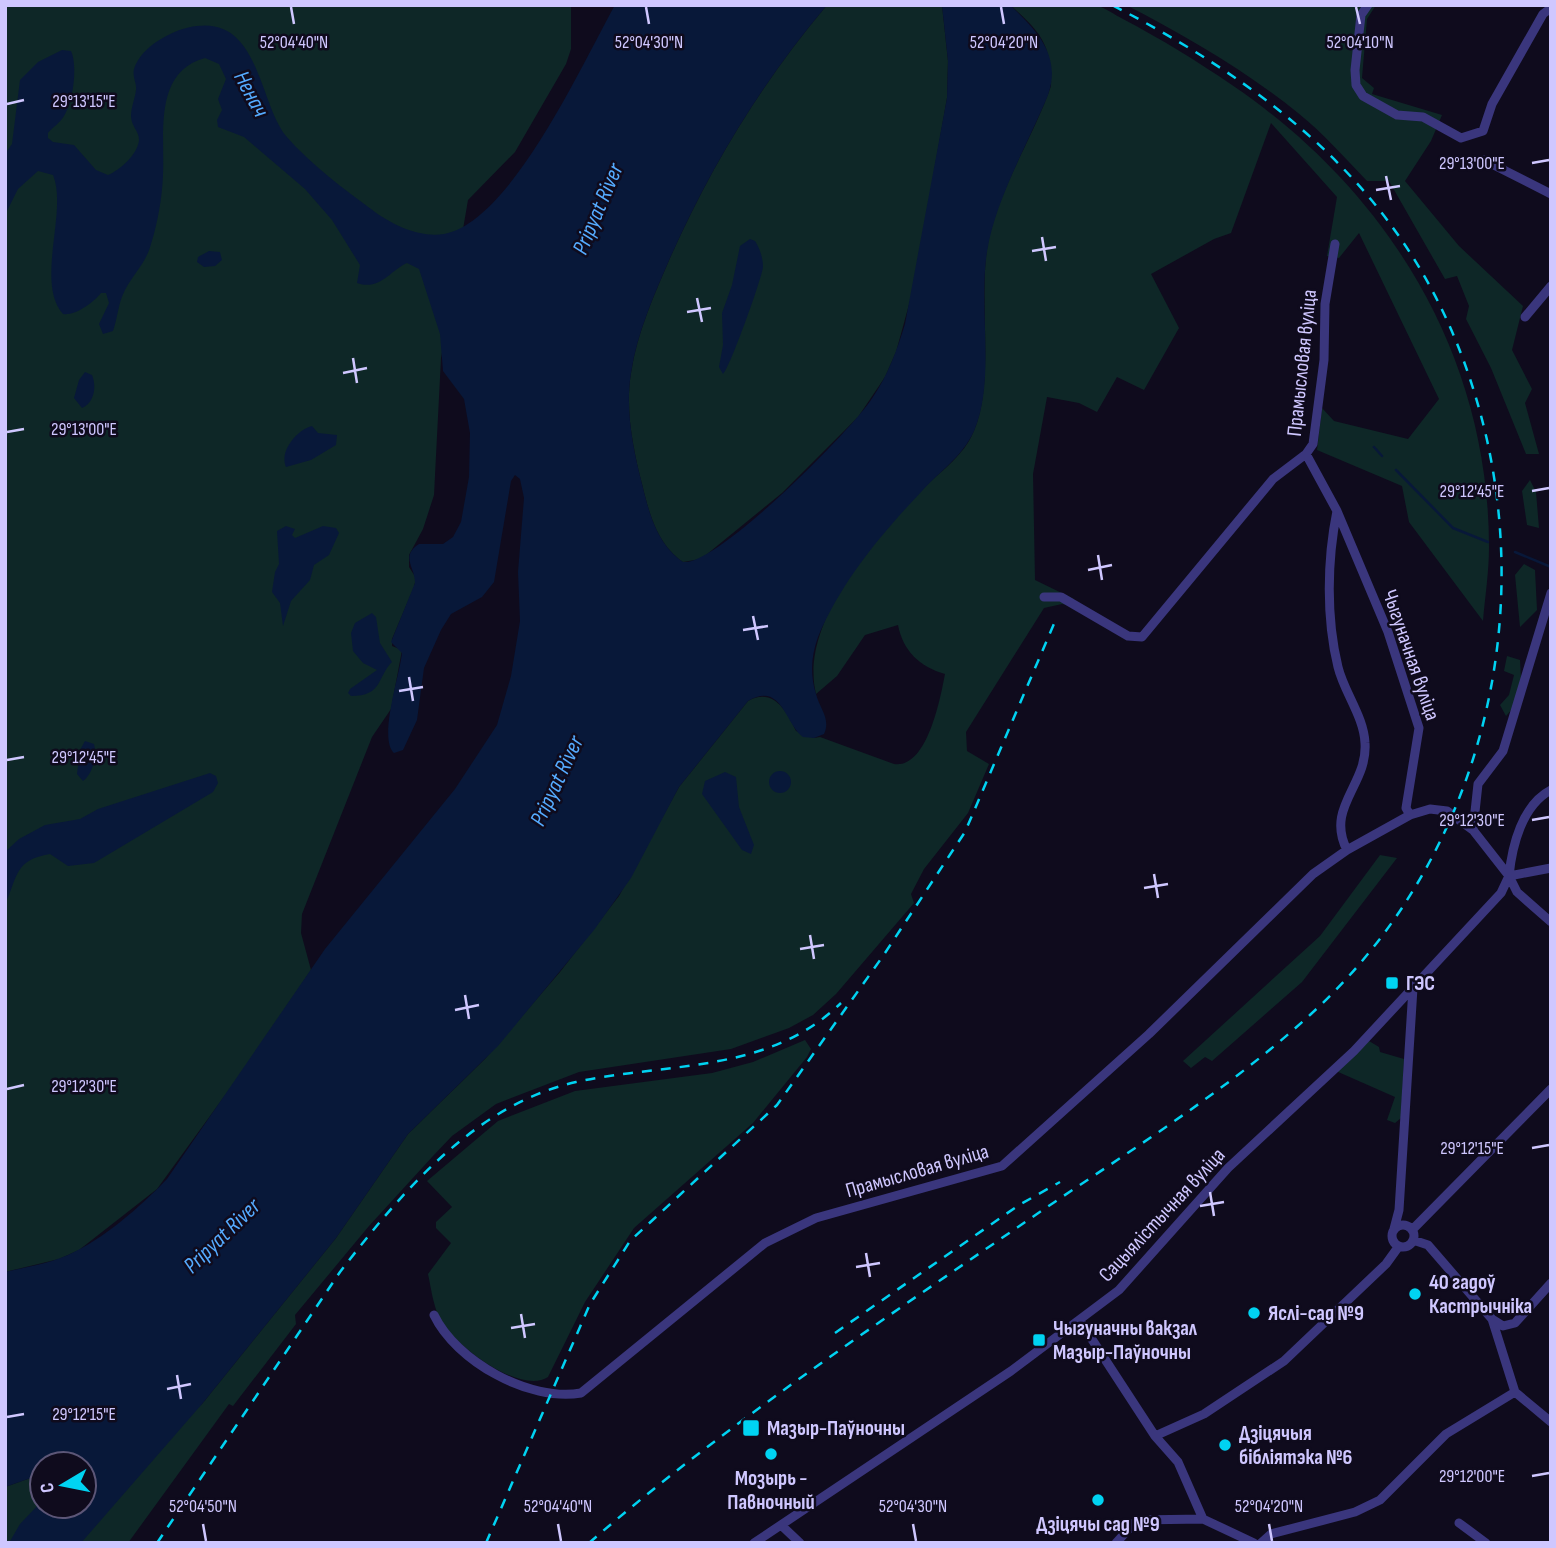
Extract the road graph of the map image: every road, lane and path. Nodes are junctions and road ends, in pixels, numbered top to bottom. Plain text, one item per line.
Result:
1 (1368, 5) edge
2 (1551, 8) edge
3 (1484, 160) dead end
4 (1551, 194) edge
5 (1335, 244) dead end
6 (1551, 286) edge
7 (1525, 317) dead end
8 (1306, 454) junction
9 (1337, 511) junction
10 (1551, 593) edge
11 (1044, 597) dead end
12 (1551, 790) edge
13 (1409, 815) junction
14 (1473, 830) junction
15 (1347, 850) junction
16 (1551, 868) edge
17 (1509, 876) junction
18 (1551, 922) edge
19 (1413, 988) junction
20 (1551, 1089) edge
21 (1399, 1210) junction
22 (1394, 1229) junction
23 (1412, 1232) junction
24 (1399, 1246) junction
25 (1551, 1283) edge
26 (434, 1315) dead end
27 (1492, 1319) junction
28 (1080, 1321) junction
29 (1515, 1392) junction
30 (1551, 1422) edge
31 (1155, 1436) junction
32 (1203, 1519) junction
33 (1459, 1523) dead end
34 (781, 1525) junction
35 (754, 1543) edge
36 (800, 1543) edge
37 (1115, 1543) edge
38 (1254, 1543) edge
39 (1262, 1543) edge
40 (1486, 1543) edge

1 - 2 street
3 - 4 street
5 - 8 street, Прамысловая вуліца
6 - 7 street
8 - 9 street, Чыгуначная вуліца
8 - 11 street, Прамысловая вуліца
9 - 13 street, Чыгуначная вуліца
9 - 15 street
10 - 14 street
12 - 17 street, Сацыялістычная вуліца
13 - 14 street
13 - 15 street, Прамысловая вуліца
14 - 17 street
15 - 26 street, Прамысловая вуліца
16 - 17 street
17 - 18 street
17 - 19 street, Сацыялістычная вуліца
19 - 21 street
19 - 28 street, Сацыялістычная вуліца
20 - 23 street
21 - 22 street
21 - 23 street
22 - 23 street
22 - 24 street
23 - 24 street
23 - 27 street
24 - 31 street
25 - 27 street
27 - 29 street
28 - 31 street
28 - 34 street, Сацыялістычная вуліца
29 - 30 street
29 - 39 street
31 - 32 street
32 - 37 street
32 - 38 street
33 - 40 street
34 - 35 street, Сацыялістычная вуліца
34 - 36 street

